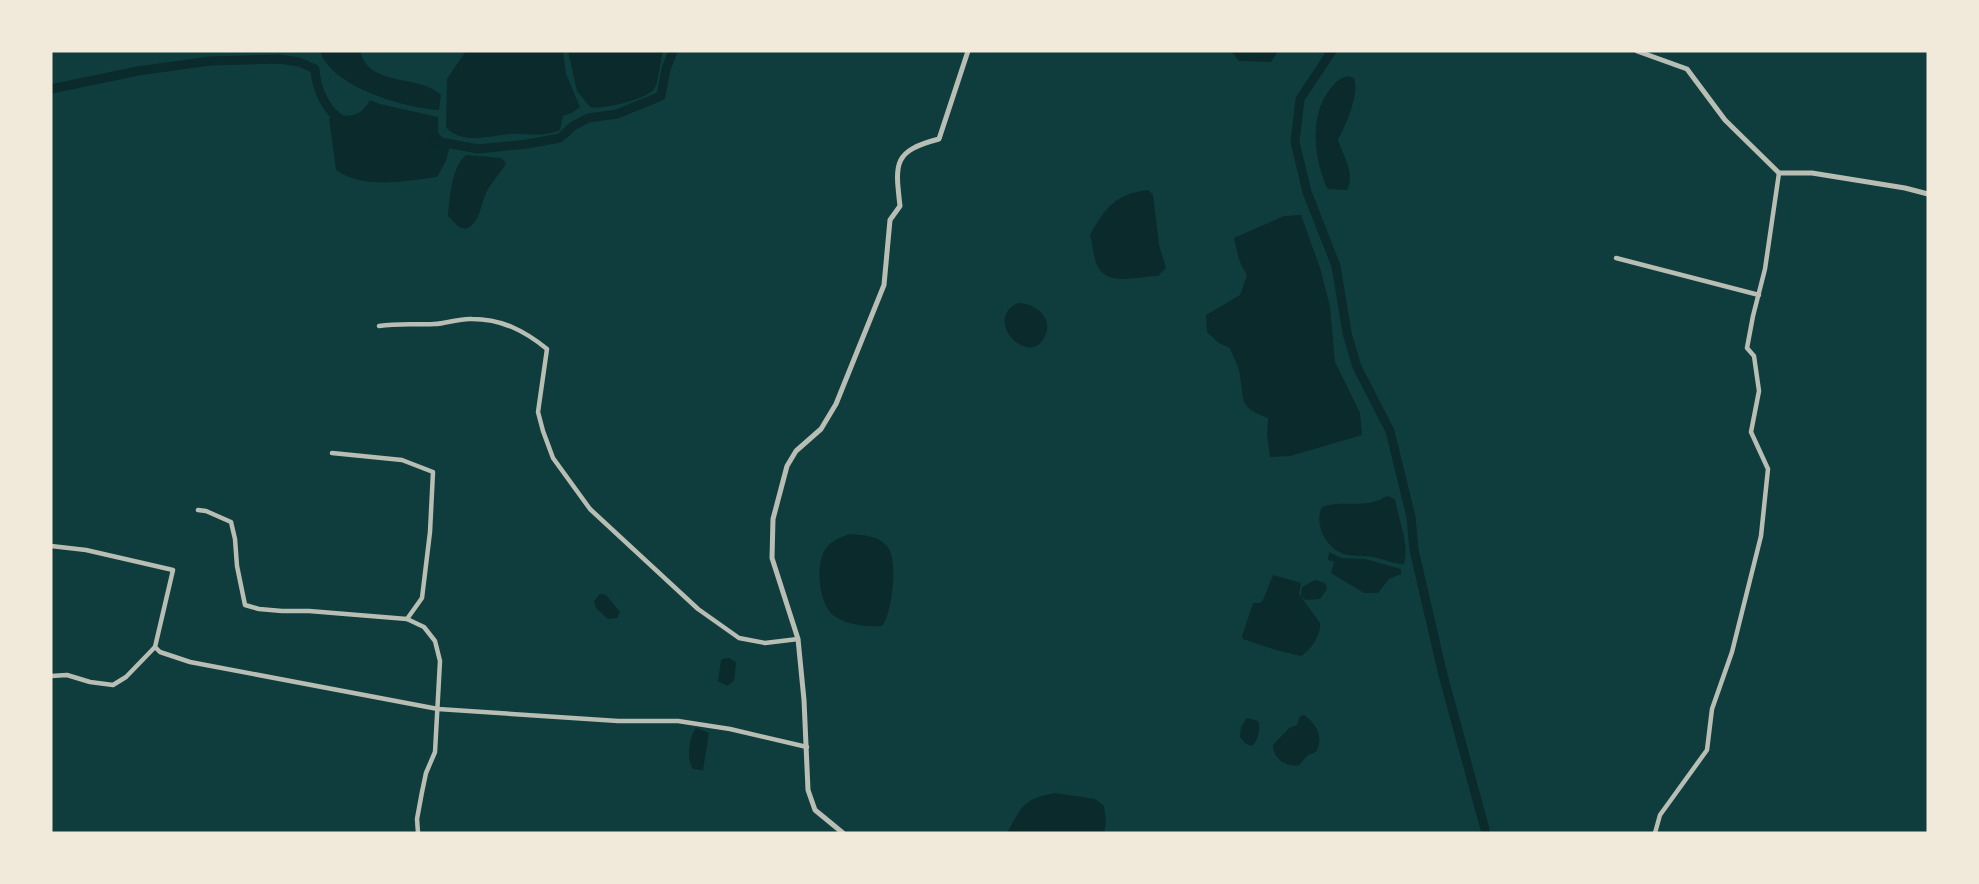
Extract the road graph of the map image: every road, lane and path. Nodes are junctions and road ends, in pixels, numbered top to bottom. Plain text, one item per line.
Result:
1 (968, 51) edge
2 (1637, 51) edge
3 (1779, 173) junction
4 (1928, 194) edge
5 (1616, 258) dead end
6 (1759, 295) junction
7 (379, 326) dead end
8 (332, 453) dead end
9 (198, 510) dead end
10 (51, 546) edge
11 (407, 619) junction
12 (798, 639) junction
13 (155, 647) junction
14 (51, 676) edge
15 (438, 709) junction
16 (807, 747) junction
17 (418, 833) edge
18 (842, 833) edge
19 (1655, 833) edge

1 - 12 street
2 - 3 street
3 - 4 street
3 - 6 street
5 - 6 street
6 - 19 street
7 - 12 street
8 - 11 street
9 - 11 street
10 - 13 street
11 - 15 street
12 - 16 street
13 - 14 street
13 - 15 street
15 - 16 street
15 - 17 street
16 - 18 street

